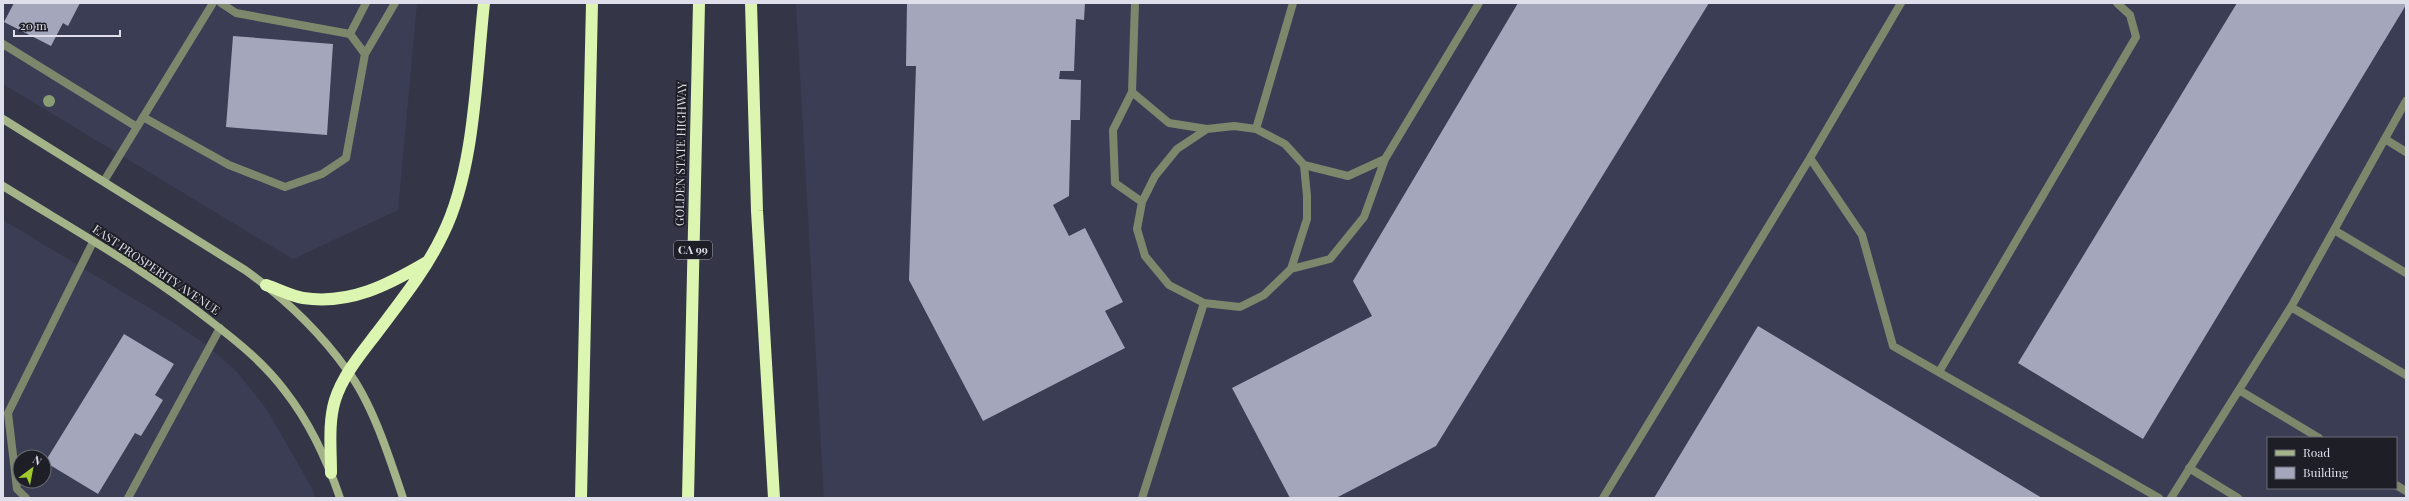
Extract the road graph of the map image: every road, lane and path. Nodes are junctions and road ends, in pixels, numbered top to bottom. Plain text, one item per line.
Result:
1 (213, 3) edge
2 (221, 3) edge
3 (366, 3) edge
4 (395, 3) edge
5 (484, 3) edge
6 (592, 3) edge
7 (699, 3) edge
8 (751, 3) edge
9 (1135, 3) edge
10 (1293, 3) edge
11 (1479, 3) edge
12 (1901, 3) edge
13 (2117, 3) edge
14 (350, 34) junction
15 (3, 44) edge
16 (365, 54) junction
17 (1132, 92) junction
18 (2406, 101) edge
19 (143, 117) junction
20 (3, 119) edge
21 (137, 127) junction
22 (1207, 129) junction
23 (1256, 129) junction
24 (2385, 139) junction
25 (2406, 152) edge
26 (1810, 158) junction
27 (1384, 159) junction
28 (1304, 165) junction
29 (104, 181) junction
30 (3, 186) edge
31 (1142, 202) junction
32 (2334, 230) junction
33 (93, 242) junction
34 (429, 260) junction
35 (1291, 269) junction
36 (2406, 273) edge
37 (266, 285) junction
38 (1204, 303) junction
39 (2291, 307) junction
40 (220, 328) junction
41 (348, 370) junction
42 (1939, 372) junction
43 (2406, 375) edge
44 (2239, 390) junction
45 (2317, 437) edge
46 (2190, 468) junction
47 (331, 473) junction
48 (2397, 486) edge
49 (2406, 491) edge
50 (26, 498) edge
51 (128, 498) edge
52 (340, 498) edge
53 (403, 498) edge
54 (581, 498) edge
55 (688, 498) edge
56 (774, 498) edge
57 (1142, 498) edge
58 (1603, 498) edge
59 (2159, 498) edge
60 (2171, 498) edge
61 (2238, 498) edge

1 - 19 lane
2 - 14 lane
3 - 14 lane
4 - 16 lane
5 - 34 highway
6 - 54 highway
7 - 55 highway, GOLDEN STATE HIGHWAY / CA 99
8 - 56 highway
9 - 17 lane
10 - 23 lane
11 - 27 lane
12 - 26 lane
13 - 42 lane
14 - 16 lane
15 - 21 lane
16 - 19 lane
17 - 22 lane
17 - 31 lane
18 - 24 lane
19 - 21 lane
20 - 29 main road
21 - 29 lane
22 - 23 lane
22 - 31 lane
23 - 28 lane
24 - 25 lane
24 - 32 lane
26 - 42 lane
26 - 58 lane
27 - 28 lane
27 - 35 lane
28 - 35 lane
29 - 37 main road
30 - 33 main road, EAST PROSPERITY AVENUE
31 - 38 lane
32 - 36 lane
32 - 39 lane
33 - 40 main road, EAST PROSPERITY AVENUE
33 - 50 lane
34 - 37 highway
34 - 41 highway
35 - 38 lane
37 - 41 main road
38 - 57 lane
39 - 43 lane
39 - 44 lane
40 - 47 main road, EAST PROSPERITY AVENUE
40 - 51 lane
41 - 47 highway
41 - 53 main road
42 - 59 lane
44 - 45 lane
44 - 46 lane
46 - 60 lane
46 - 61 lane
47 - 52 main road, EAST PROSPERITY AVENUE
48 - 49 lane

